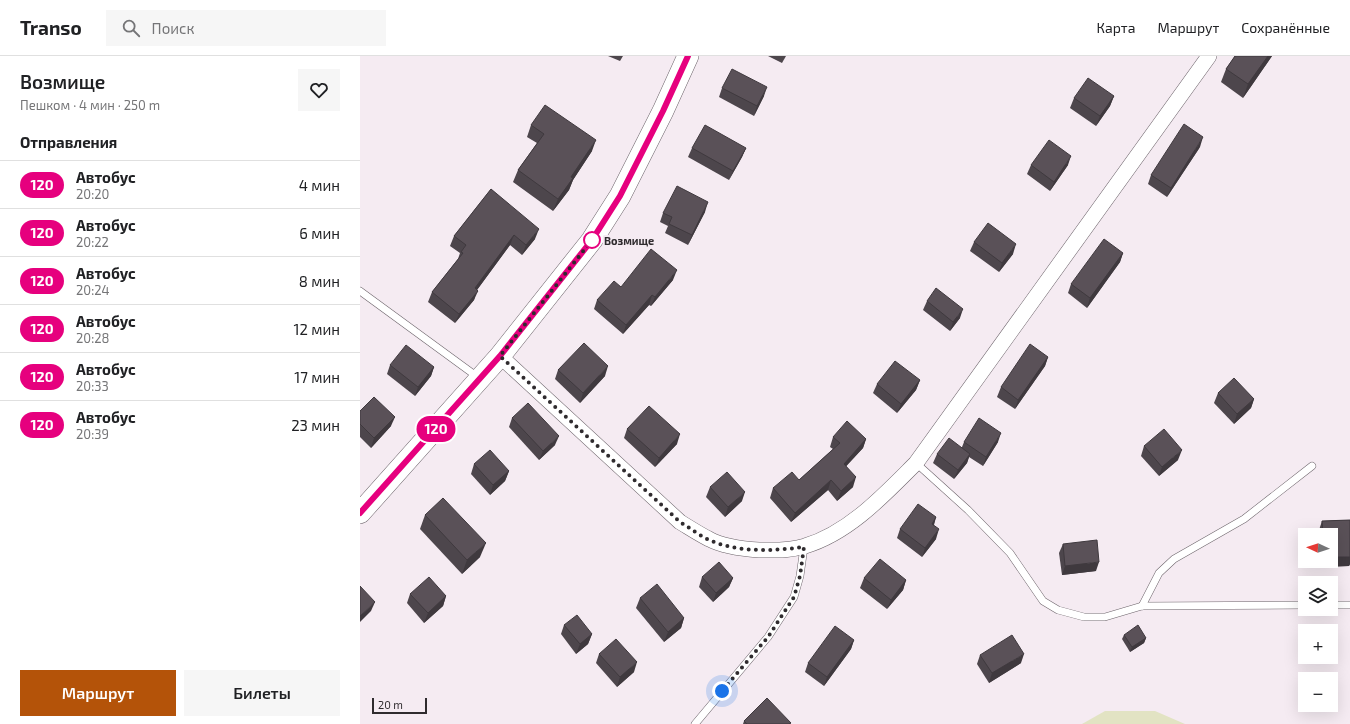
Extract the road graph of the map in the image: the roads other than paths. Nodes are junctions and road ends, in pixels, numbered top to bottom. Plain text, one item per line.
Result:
1 (688, 56) edge
2 (1209, 56) edge
3 (360, 291) edge
4 (500, 356) junction
5 (481, 379) junction
6 (916, 463) junction
7 (1312, 466) dead end
8 (360, 513) edge
9 (804, 547) junction
10 (1298, 605) edge
11 (1338, 605) edge
12 (1350, 605) edge
13 (1142, 606) junction
14 (695, 724) edge

1 - 4 main road
2 - 6 street
3 - 5 lane
4 - 5 main road
4 - 9 street
5 - 8 main road
6 - 9 street
6 - 13 lane
7 - 13 lane
9 - 14 lane
10 - 13 lane
11 - 12 lane

